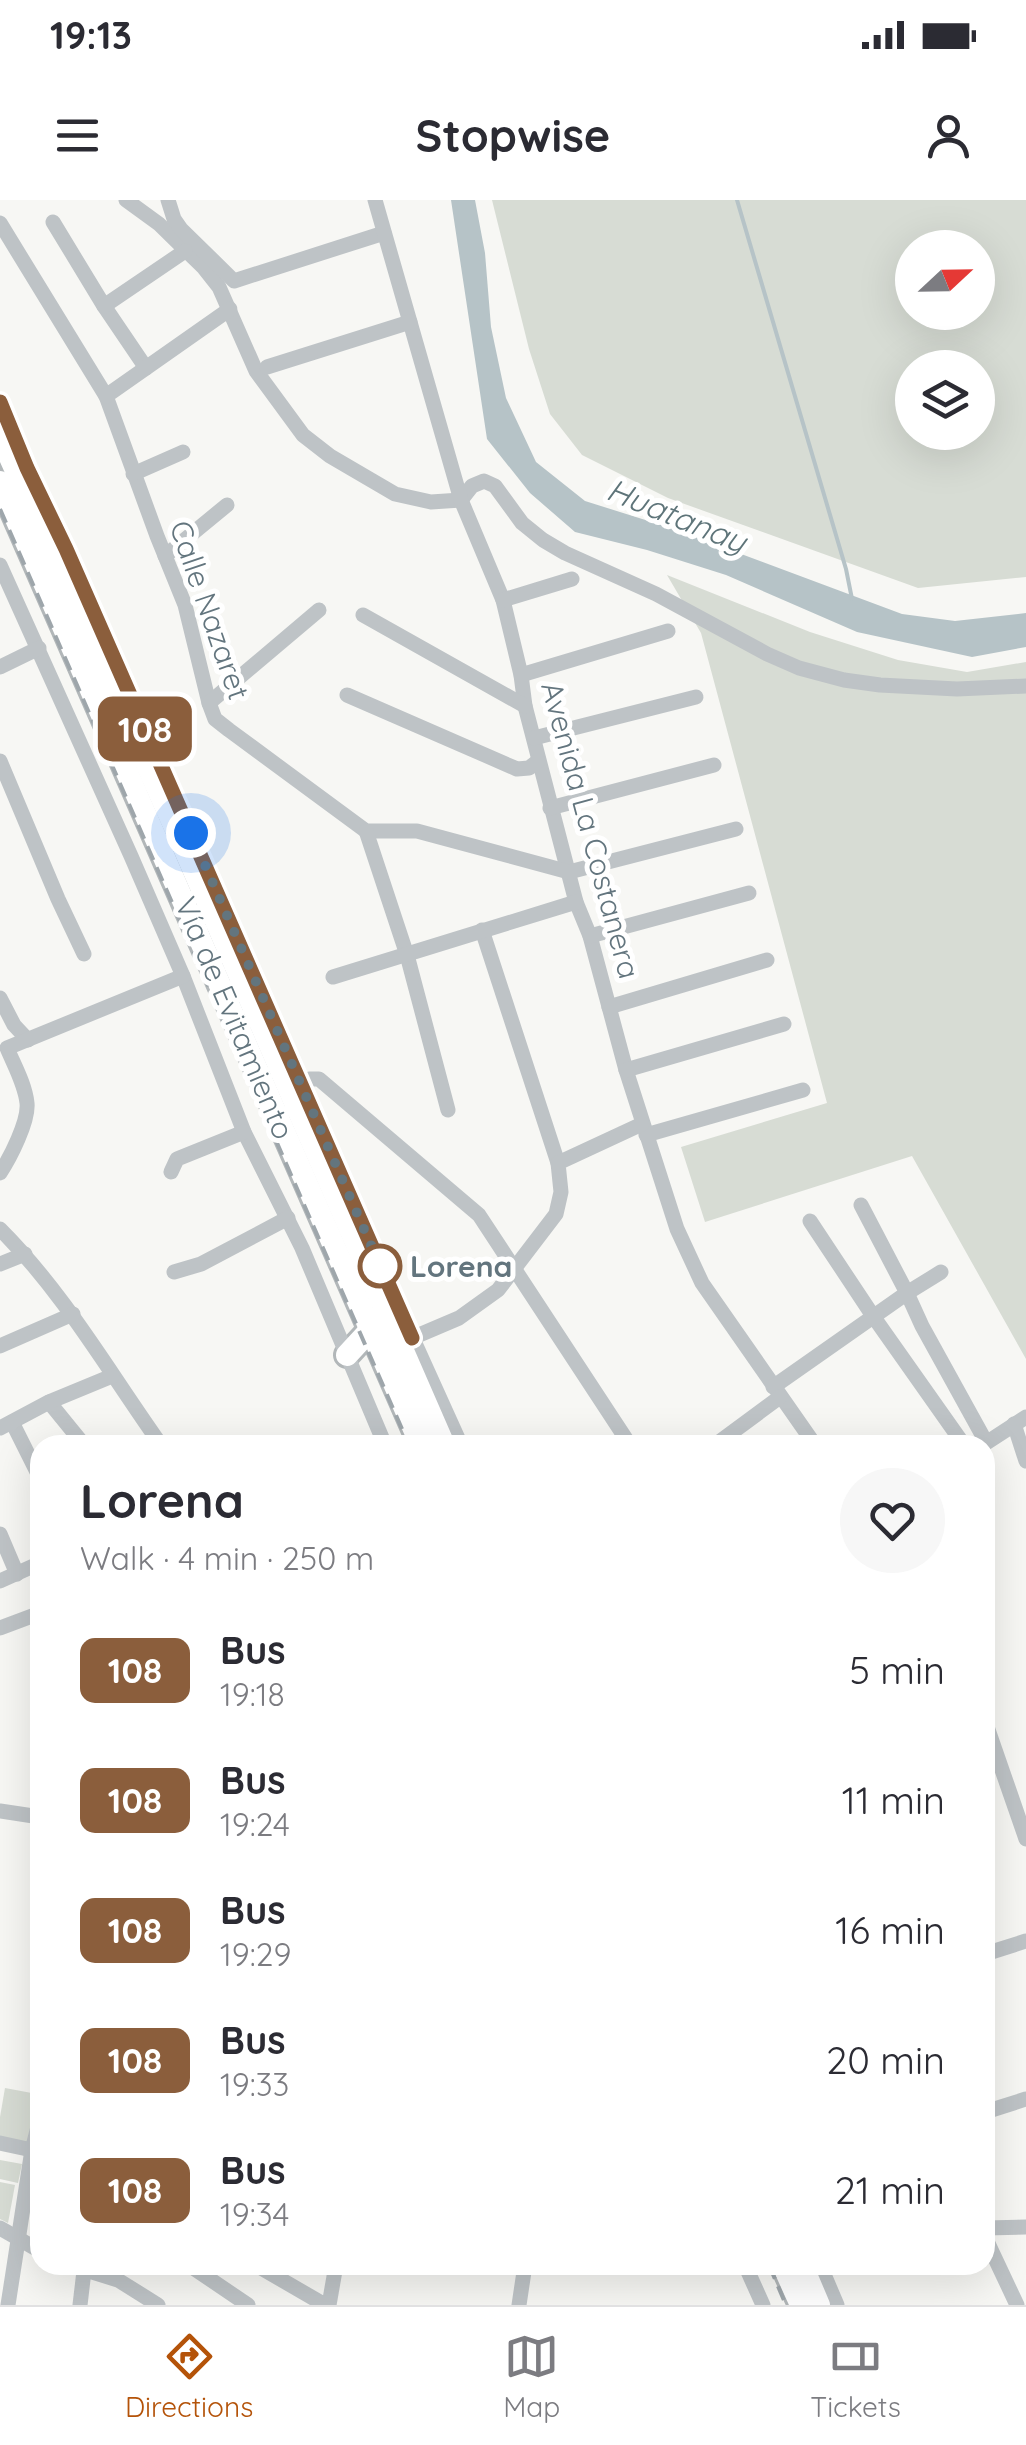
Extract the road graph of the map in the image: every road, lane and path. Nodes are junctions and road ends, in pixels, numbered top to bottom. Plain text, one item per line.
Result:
1 (126, 200) edge
2 (168, 200) edge
3 (375, 200) edge
4 (52, 222) dead end
5 (0, 223) edge
6 (384, 232) junction
7 (185, 252) junction
8 (104, 306) junction
9 (230, 309) junction
10 (410, 322) junction
11 (267, 367) dead end
12 (146, 368) junction
13 (106, 396) junction
14 (0, 402) edge
15 (0, 435) edge
16 (183, 452) dead end
17 (133, 474) junction
18 (0, 482) edge
19 (461, 500) junction
20 (227, 505) dead end
21 (165, 556) junction
22 (0, 565) edge
23 (572, 578) dead end
24 (503, 600) junction
25 (319, 610) dead end
26 (364, 615) dead end
27 (668, 631) dead end
28 (39, 648) junction
29 (0, 667) edge
30 (521, 675) junction
31 (1026, 686) edge
32 (347, 695) dead end
33 (696, 698) dead end
34 (210, 703) junction
35 (524, 706) junction
36 (534, 738) junction
37 (0, 761) edge
38 (538, 761) junction
39 (714, 765) dead end
40 (18, 799) junction
41 (0, 806) edge
42 (550, 808) junction
43 (736, 829) dead end
44 (366, 830) junction
45 (569, 872) junction
46 (750, 893) dead end
47 (576, 902) junction
48 (482, 930) junction
49 (590, 936) junction
50 (84, 954) dead end
51 (406, 955) junction
52 (767, 960) dead end
53 (183, 976) junction
54 (333, 976) dead end
55 (0, 998) edge
56 (609, 1006) junction
57 (784, 1024) dead end
58 (28, 1040) junction
59 (4, 1047) edge
60 (626, 1070) junction
61 (302, 1087) junction
62 (803, 1090) dead end
63 (448, 1110) dead end
64 (644, 1129) junction
65 (244, 1132) junction
66 (558, 1162) junction
67 (171, 1172) dead end
68 (0, 1173) edge
69 (861, 1205) dead end
70 (288, 1218) junction
71 (810, 1221) dead end
72 (0, 1229) edge
73 (25, 1254) junction
74 (0, 1264) edge
75 (514, 1268) junction
76 (174, 1272) dead end
77 (942, 1272) dead end
78 (908, 1293) junction
79 (73, 1314) junction
80 (873, 1316) junction
81 (371, 1330) junction
82 (412, 1338) junction
83 (0, 1346) edge
84 (347, 1355) junction
85 (112, 1376) junction
86 (776, 1392) junction
87 (49, 1402) junction
88 (1020, 1420) edge
89 (6, 1425) edge
90 (76, 1435) edge
91 (154, 1435) edge
92 (381, 1435) edge
93 (417, 1435) edge
94 (440, 1435) edge
95 (456, 1435) edge
96 (623, 1435) edge
97 (727, 1435) edge
98 (807, 1435) edge
99 (957, 1435) edge
100 (981, 1435) edge
101 (995, 1436) edge
102 (1026, 1461) edge
103 (30, 1462) edge
104 (0, 1534) edge
105 (30, 1568) edge
106 (17, 1574) junction
107 (0, 1581) edge
108 (30, 1618) edge
109 (0, 1628) edge
110 (995, 1750) edge
111 (0, 1811) edge
112 (30, 1816) edge
113 (1026, 1839) edge
114 (1026, 1941) edge
115 (995, 1951) edge
116 (1026, 2099) edge
117 (995, 2109) edge
118 (0, 2144) edge
119 (30, 2150) edge
120 (30, 2163) edge
121 (1026, 2227) edge
122 (0, 2228) edge
123 (995, 2228) edge
124 (18, 2240) junction
125 (30, 2246) edge
126 (995, 2259) edge
127 (78, 2275) edge
128 (101, 2275) edge
129 (204, 2275) edge
130 (276, 2275) edge
131 (334, 2275) edge
132 (524, 2275) edge
133 (749, 2275) edge
134 (788, 2275) edge
135 (806, 2275) edge
136 (824, 2275) edge
137 (154, 2304) edge
138 (8, 2305) edge
139 (80, 2305) edge
140 (248, 2305) edge
141 (327, 2305) edge
142 (520, 2305) edge
143 (762, 2305) edge
144 (801, 2305) edge
145 (819, 2305) edge
146 (837, 2305) edge
147 (1016, 2305) edge

1 - 7 street
2 - 6 street
3 - 6 street, Avenida La Costanera
4 - 8 street
5 - 13 street, Calle Nazaret
6 - 10 street, Avenida La Costanera
7 - 8 street
7 - 9 street
8 - 12 street
9 - 12 street
9 - 19 street
10 - 11 street
10 - 19 street, Avenida La Costanera
12 - 13 street
13 - 17 street, Calle Nazaret
14 - 61 street
15 - 94 highway, Vía de Evitamiento
16 - 17 street
17 - 21 street, Calle Nazaret
18 - 81 highway, Vía de Evitamiento
19 - 24 street, Avenida La Costanera
19 - 31 street
20 - 21 street
21 - 34 street, Calle Nazaret
22 - 28 street
23 - 24 street
24 - 30 street, Avenida La Costanera
25 - 34 street
26 - 35 street
27 - 30 street
28 - 29 street
28 - 53 street
30 - 35 street, Avenida La Costanera
32 - 38 street
33 - 36 street
34 - 44 street, Calle Nazaret
35 - 36 street, Avenida La Costanera
36 - 38 street, Avenida La Costanera
37 - 40 street
38 - 42 street, Avenida La Costanera
39 - 42 street
40 - 41 street
40 - 50 street
42 - 45 street, Avenida La Costanera
43 - 45 street
44 - 45 street
44 - 51 street
45 - 47 street, Avenida La Costanera
46 - 49 street
47 - 48 street
47 - 49 street, Avenida La Costanera
48 - 51 street
48 - 66 street
49 - 56 street, Avenida La Costanera
51 - 54 street
51 - 63 street
52 - 56 street
53 - 58 street
53 - 65 street
55 - 58 street
56 - 60 street, Avenida La Costanera
57 - 60 street
58 - 59 street
59 - 68 street
60 - 64 street, Avenida La Costanera
61 - 75 street
61 - 82 street
62 - 64 street
64 - 66 street
64 - 86 street, Avenida La Costanera
65 - 67 street
65 - 70 street
66 - 75 street
69 - 78 street
70 - 76 street
70 - 84 street
71 - 80 street
72 - 73 street
73 - 74 street
73 - 79 street
75 - 82 street
75 - 96 street
77 - 78 street
78 - 80 street
78 - 100 street
79 - 83 street
79 - 85 street
80 - 86 street
80 - 99 street
81 - 84 highway
81 - 93 highway, Vía de Evitamiento
82 - 95 street
84 - 92 street
85 - 87 street
85 - 91 street
86 - 97 street
86 - 98 street, Avenida La Costanera
87 - 89 street
87 - 90 street
88 - 101 street
88 - 102 street
89 - 103 street
104 - 106 street
105 - 106 street
106 - 107 street
108 - 109 street
110 - 113 street
111 - 112 street
114 - 115 street
116 - 117 street
118 - 119 street
120 - 124 street
121 - 123 street
122 - 124 street
124 - 125 street
124 - 138 street
126 - 147 street
127 - 139 street
128 - 137 street
129 - 140 street
130 - 141 street
131 - 141 street
132 - 142 street
133 - 143 street
134 - 144 highway
135 - 145 highway
136 - 146 street

